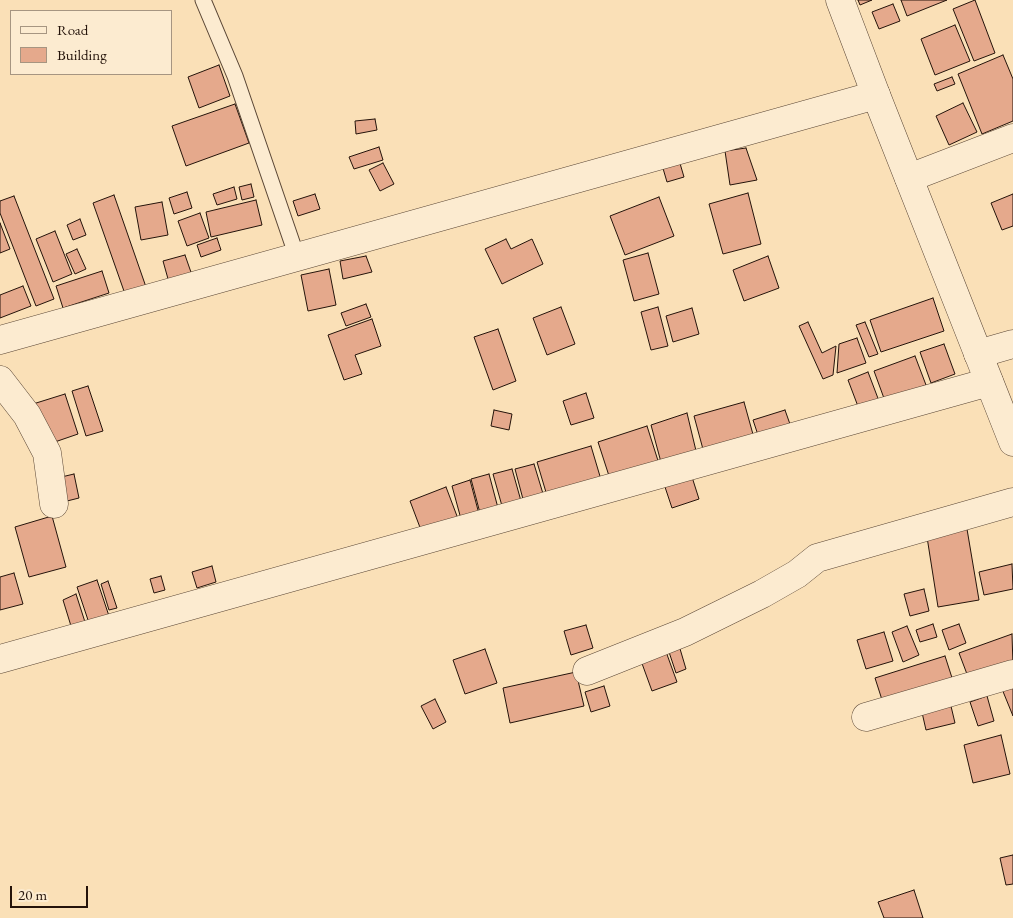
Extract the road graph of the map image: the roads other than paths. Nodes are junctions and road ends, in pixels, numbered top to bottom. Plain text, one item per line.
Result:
1 (203, 0) edge
2 (840, 0) edge
3 (876, 95) junction
4 (1013, 138) edge
5 (908, 178) junction
6 (297, 257) junction
7 (0, 340) edge
8 (1013, 344) edge
9 (978, 354) junction
10 (0, 380) edge
11 (989, 382) junction
12 (1013, 442) edge
13 (1013, 502) edge
14 (54, 504) dead end
15 (0, 659) edge
16 (587, 671) dead end
17 (1013, 674) edge
18 (866, 717) dead end

1 - 6 lane
2 - 3 street
3 - 5 street
3 - 6 street
4 - 5 street
5 - 9 street
6 - 7 street
8 - 9 street
9 - 11 street
10 - 14 street
11 - 12 street
11 - 15 street
13 - 16 street
17 - 18 street

